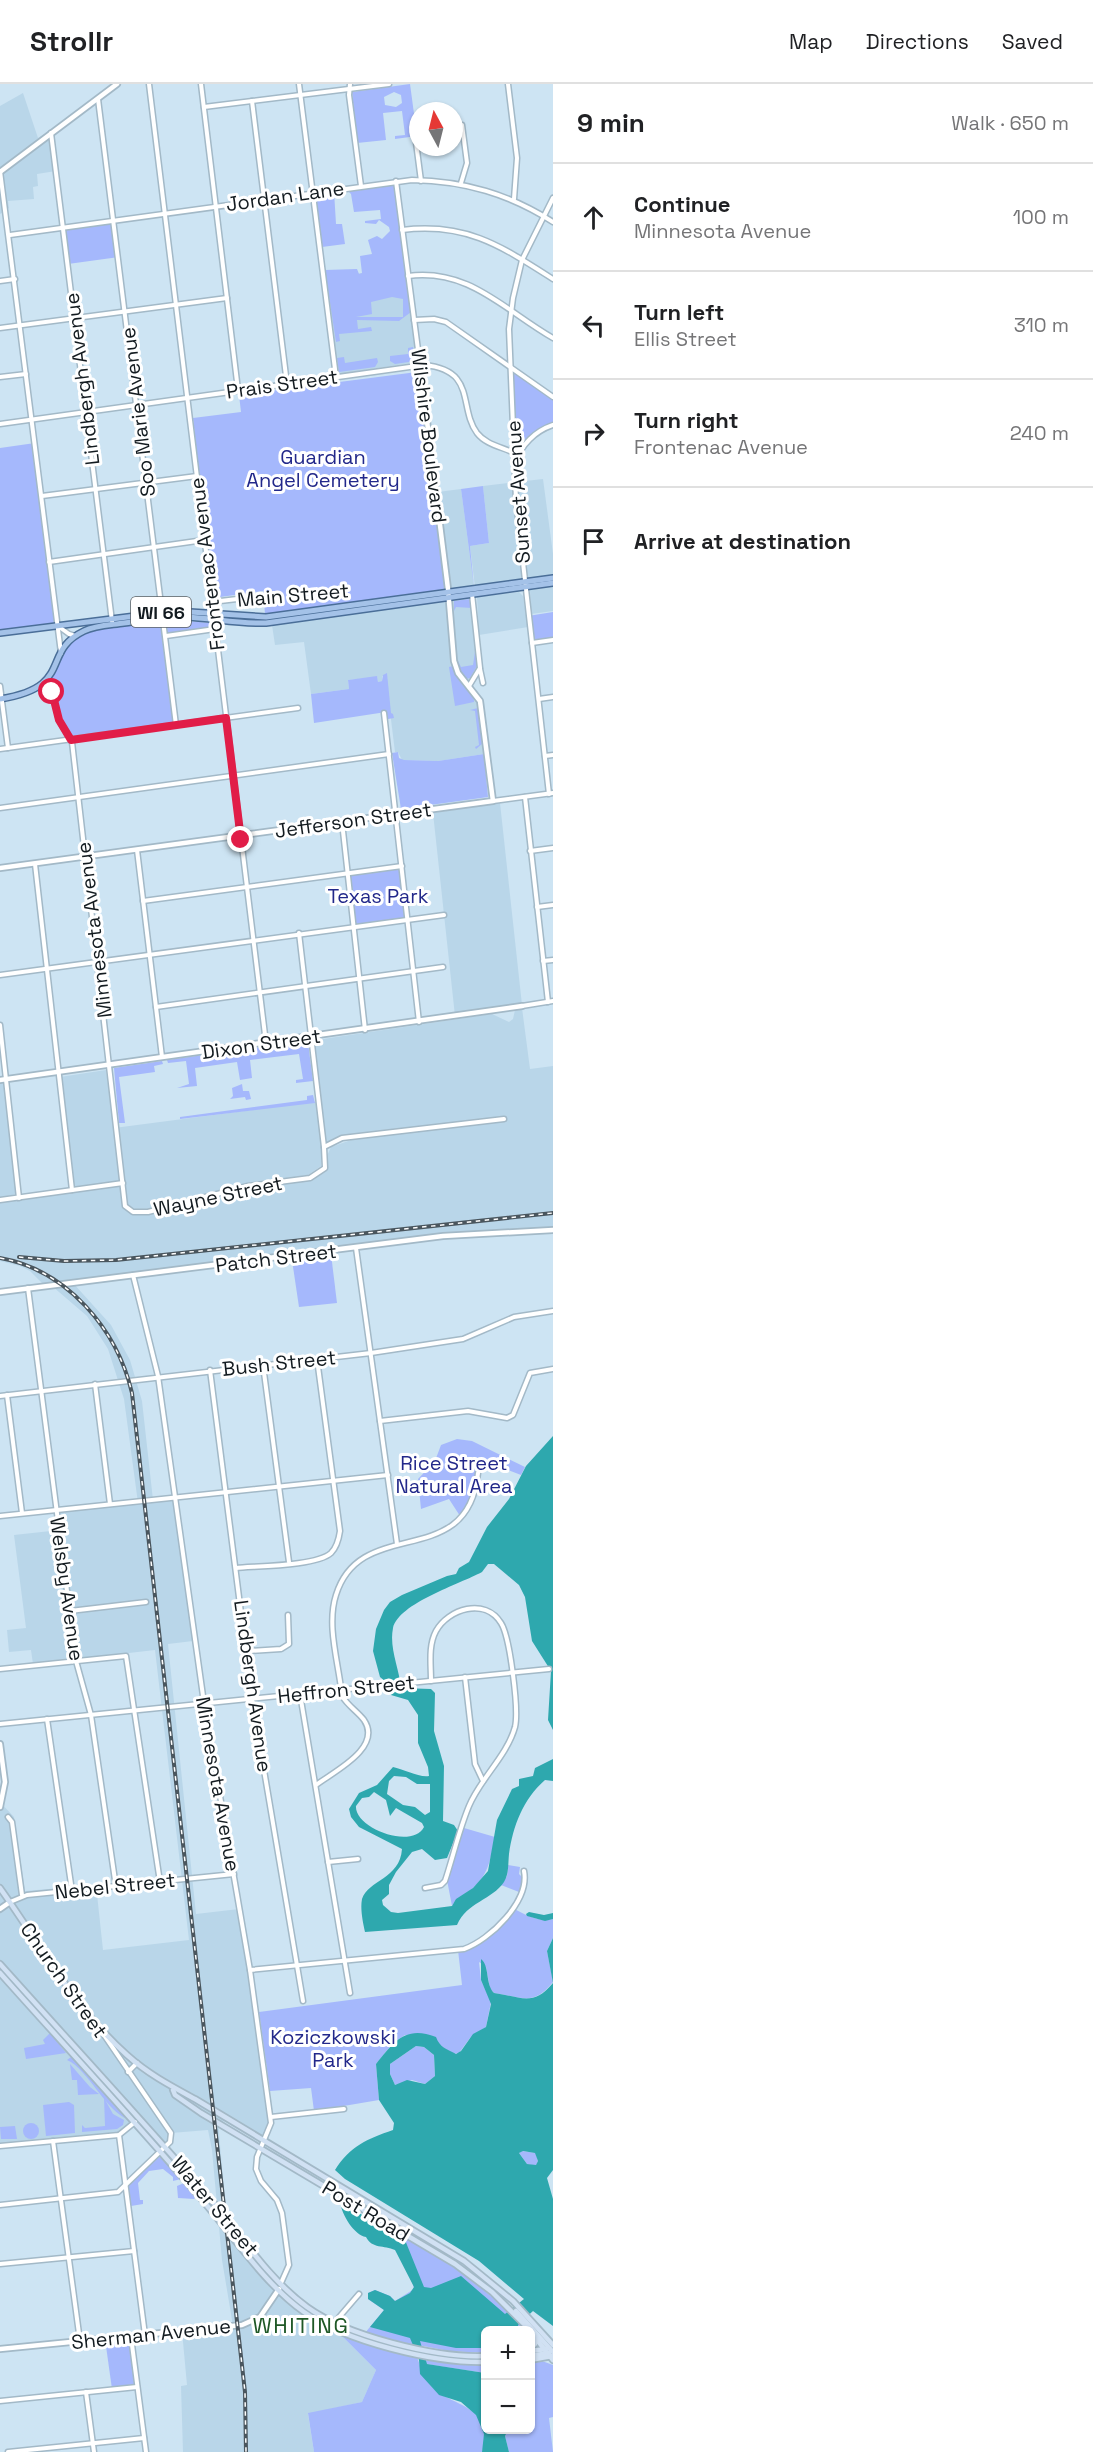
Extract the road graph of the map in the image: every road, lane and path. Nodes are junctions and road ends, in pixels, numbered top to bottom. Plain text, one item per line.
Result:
1 (117, 84) edge
2 (149, 84) edge
3 (201, 84) edge
4 (299, 84) edge
5 (388, 84) edge
6 (508, 84) edge
7 (350, 86) edge
8 (300, 95) junction
9 (98, 99) junction
10 (252, 101) junction
11 (204, 107) junction
12 (51, 133) junction
13 (463, 133) edge
14 (418, 156) edge
15 (0, 172) edge
16 (421, 180) junction
17 (396, 181) junction
18 (461, 183) junction
19 (361, 186) junction
20 (312, 193) junction
21 (553, 198) edge
22 (514, 199) junction
23 (265, 200) junction
24 (216, 206) junction
25 (165, 213) junction
26 (542, 215) junction
27 (114, 220) junction
28 (553, 222) edge
29 (64, 228) junction
30 (402, 230) junction
31 (10, 235) junction
32 (522, 260) junction
33 (408, 276) junction
34 (15, 279) junction
35 (553, 279) edge
36 (0, 281) edge
37 (227, 298) junction
38 (176, 304) junction
39 (511, 311) junction
40 (126, 312) junction
41 (75, 318) junction
42 (414, 320) junction
43 (21, 326) junction
44 (0, 328) edge
45 (553, 338) edge
46 (420, 365) junction
47 (510, 366) junction
48 (26, 374) junction
49 (0, 377) edge
50 (336, 377) junction
51 (287, 384) junction
52 (238, 390) junction
53 (553, 397) edge
54 (187, 398) junction
55 (137, 405) junction
56 (87, 412) junction
57 (32, 420) junction
58 (0, 424) edge
59 (553, 425) edge
60 (513, 452) junction
61 (518, 455) junction
62 (514, 468) junction
63 (197, 476) junction
64 (147, 483) junction
65 (96, 490) junction
66 (42, 496) junction
67 (204, 540) junction
68 (154, 547) junction
69 (104, 554) junction
70 (49, 562) junction
71 (553, 578) edge
72 (525, 584) junction
73 (553, 584) edge
74 (472, 594) junction
75 (449, 595) junction
76 (262, 596) dead end
77 (212, 603) junction
78 (163, 615) junction
79 (215, 617) junction
80 (113, 621) junction
81 (57, 625) junction
82 (215, 629) junction
83 (0, 633) edge
84 (75, 636) junction
85 (166, 636) junction
86 (553, 640) edge
87 (532, 643) junction
88 (61, 654) junction
89 (480, 668) junction
90 (483, 683) dead end
91 (45, 684) junction
92 (0, 686) edge
93 (469, 686) junction
94 (553, 697) edge
95 (1, 698) edge
96 (539, 699) junction
97 (298, 708) dead end
98 (384, 712) dead end
99 (226, 718) junction
100 (176, 725) junction
101 (71, 740) junction
102 (8, 748) junction
103 (0, 749) edge
104 (389, 754) junction
105 (553, 754) edge
106 (545, 756) junction
107 (233, 776) junction
108 (551, 793) edge
109 (78, 797) junction
110 (525, 797) junction
111 (493, 801) junction
112 (0, 808) edge
113 (397, 814) junction
114 (342, 822) junction
115 (240, 835) junction
116 (553, 848) edge
117 (137, 850) junction
118 (530, 851) junction
119 (85, 857) junction
120 (34, 864) junction
121 (402, 866) junction
122 (0, 868) edge
123 (348, 872) junction
124 (247, 886) junction
125 (143, 901) junction
126 (553, 905) edge
127 (537, 907) junction
128 (444, 915) dead end
129 (408, 919) junction
130 (354, 926) junction
131 (298, 933) junction
132 (253, 940) junction
133 (149, 954) junction
134 (553, 960) edge
135 (97, 961) junction
136 (543, 961) junction
137 (443, 967) dead end
138 (47, 968) junction
139 (413, 971) junction
140 (0, 975) edge
141 (359, 978) junction
142 (305, 986) junction
143 (259, 992) junction
144 (550, 1002) edge
145 (522, 1006) joint
146 (156, 1007) junction
147 (419, 1023) junction
148 (0, 1025) edge
149 (365, 1030) junction
150 (311, 1037) junction
151 (266, 1043) junction
152 (162, 1059) junction
153 (109, 1065) junction
154 (58, 1072) junction
155 (6, 1079) junction
156 (0, 1080) edge
157 (504, 1119) dead end
158 (324, 1147) junction
159 (123, 1183) junction
160 (72, 1190) junction
161 (18, 1198) junction
162 (0, 1200) edge
163 (553, 1230) edge
164 (356, 1248) junction
165 (133, 1275) junction
166 (28, 1288) junction
167 (0, 1292) edge
168 (553, 1311) edge
169 (371, 1353) junction
170 (316, 1359) junction
171 (263, 1365) junction
172 (553, 1369) edge
173 (210, 1370) junction
174 (158, 1376) junction
175 (95, 1384) junction
176 (40, 1391) junction
177 (7, 1395) junction
178 (0, 1396) edge
179 (380, 1421) junction
180 (478, 1473) dead end
181 (388, 1476) junction
182 (334, 1482) junction
183 (281, 1487) junction
184 (226, 1493) junction
185 (176, 1498) junction
186 (110, 1504) junction
187 (55, 1510) junction
188 (22, 1513) junction
189 (0, 1516) edge
190 (397, 1544) junction
191 (289, 1562) junction
192 (236, 1568) junction
193 (146, 1602) dead end
194 (69, 1611) junction
195 (288, 1615) dead end
196 (248, 1652) junction
197 (76, 1661) junction
198 (0, 1669) edge
199 (549, 1669) dead end
200 (513, 1672) junction
201 (465, 1677) junction
202 (431, 1681) junction
203 (341, 1690) junction
204 (300, 1694) junction
205 (252, 1698) junction
206 (204, 1703) junction
207 (134, 1710) junction
208 (91, 1714) junction
209 (47, 1719) junction
210 (0, 1724) edge
211 (0, 1744) edge
212 (483, 1781) junction
213 (316, 1785) junction
214 (0, 1806) edge
215 (9, 1817) dead end
216 (358, 1859) dead end
217 (328, 1862) junction
218 (524, 1871) dead end
219 (234, 1874) junction
220 (160, 1882) junction
221 (116, 1887) junction
222 (0, 1888) edge
223 (425, 1888) dead end
224 (72, 1891) junction
225 (22, 1895) junction
226 (10, 1902) junction
227 (0, 1909) edge
228 (345, 1959) junction
229 (0, 1964) edge
230 (297, 1964) junction
231 (250, 1970) junction
232 (0, 1973) edge
233 (350, 1993) dead end
234 (303, 2001) dead end
235 (101, 2030) junction
236 (136, 2063) junction
237 (128, 2072) junction
238 (173, 2090) junction
239 (344, 2109) dead end
240 (271, 2117) junction
241 (139, 2118) junction
242 (135, 2122) junction
243 (120, 2135) junction
244 (54, 2141) junction
245 (264, 2142) junction
246 (0, 2146) edge
247 (165, 2147) junction
248 (261, 2149) junction
249 (161, 2151) junction
250 (125, 2186) junction
251 (61, 2199) junction
252 (0, 2205) edge
253 (134, 2251) junction
254 (69, 2258) junction
255 (0, 2264) edge
256 (282, 2283) junction
257 (278, 2290) junction
258 (359, 2294) dead end
259 (513, 2307) junction
260 (527, 2321) junction
261 (334, 2323) junction
262 (529, 2326) edge
263 (330, 2328) junction
264 (145, 2335) junction
265 (535, 2336) edge
266 (131, 2337) junction
267 (80, 2341) junction
268 (0, 2349) edge
269 (551, 2352) edge
270 (535, 2354) edge
271 (535, 2354) edge
272 (481, 2356) edge
273 (481, 2362) edge
274 (137, 2387) junction
275 (86, 2392) junction
276 (0, 2401) edge
277 (144, 2438) junction
278 (93, 2443) junction
279 (8, 2452) edge
280 (94, 2452) edge
281 (146, 2452) edge

1 - 9 street
2 - 25 street, Frontenac Avenue
3 - 11 street
4 - 8 street
5 - 7 street
6 - 22 street
7 - 8 street
7 - 19 street
8 - 10 street
8 - 20 street
9 - 12 street
9 - 27 street, Soo Marie Avenue
10 - 11 street
10 - 23 street
11 - 24 street
12 - 15 street
12 - 29 street, Lindbergh Avenue
13 - 18 street
14 - 16 street
15 - 31 street
16 - 17 street, Jordan Lane
16 - 18 street, Jordan Lane
17 - 19 street, Jordan Lane
17 - 30 street, Wilshire Boulevard
18 - 22 street, Jordan Lane
19 - 20 street, Jordan Lane
20 - 23 street, Jordan Lane
20 - 50 street
21 - 26 street, Sunset Avenue
22 - 26 street, Jordan Lane
23 - 24 street, Jordan Lane
23 - 51 street
24 - 25 street, Jordan Lane
24 - 37 street
25 - 27 street, Jordan Lane
25 - 38 street, Frontenac Avenue
26 - 28 street, Jordan Lane
26 - 32 street, Sunset Avenue
27 - 29 street, Jordan Lane
27 - 40 street, Soo Marie Avenue
29 - 31 street, Jordan Lane
29 - 41 street, Lindbergh Avenue
30 - 32 street
30 - 33 street, Wilshire Boulevard
31 - 34 street
32 - 35 street
32 - 39 street, Sunset Avenue
33 - 39 street
33 - 42 street, Wilshire Boulevard
34 - 36 street
34 - 43 street
37 - 38 street
37 - 52 street
38 - 40 street
38 - 54 street, Frontenac Avenue
39 - 45 street
39 - 47 street, Sunset Avenue
40 - 41 street
40 - 55 street, Soo Marie Avenue
41 - 43 street
41 - 56 street, Lindbergh Avenue
42 - 46 street, Wilshire Boulevard
42 - 47 street
43 - 44 street
43 - 48 street
46 - 50 street, Prais Street
46 - 60 street, Prais Street
46 - 75 street, Wilshire Boulevard
47 - 53 street
47 - 60 street, Sunset Avenue
48 - 49 street
48 - 57 street
50 - 51 street, Prais Street
51 - 52 street, Prais Street
52 - 54 street, Prais Street
54 - 55 street, Prais Street
54 - 63 street, Frontenac Avenue
55 - 56 street, Prais Street
55 - 64 street, Soo Marie Avenue
56 - 57 street, Prais Street
56 - 65 street, Lindbergh Avenue
57 - 58 street, Prais Street
57 - 66 street
59 - 61 street
60 - 61 street, Prais Street
60 - 62 street, Sunset Avenue
61 - 62 street
62 - 72 street, Sunset Avenue
63 - 64 street
63 - 67 street, Frontenac Avenue
64 - 65 street
64 - 68 street, Soo Marie Avenue
65 - 66 street
65 - 69 street, Lindbergh Avenue
66 - 70 street
67 - 68 street
67 - 77 street, Frontenac Avenue
68 - 69 street
68 - 78 street, Soo Marie Avenue
69 - 70 street
69 - 80 street, Lindbergh Avenue
70 - 81 street
71 - 72 main road, Main Street / WI 66
72 - 73 main road, Main Street / WI 66
72 - 74 main road, Main Street / WI 66
72 - 75 main road, Main Street / WI 66
72 - 87 street, Sunset Avenue
74 - 75 main road, Main Street / WI 66
74 - 89 street
75 - 79 main road, Main Street / WI 66
75 - 79 main road, Main Street / WI 66
75 - 93 street, Wilshire Boulevard
76 - 77 street, Main Street
77 - 79 street, Frontenac Avenue
78 - 79 main road, WI 66
78 - 80 main road, WI 66
78 - 85 street, Soo Marie Avenue
79 - 82 street, Frontenac Avenue
80 - 81 main road, WI 66
80 - 84 main road, WI 66
81 - 83 main road, WI 66
81 - 84 street
81 - 88 street
82 - 85 street
82 - 99 street, Frontenac Avenue
84 - 88 main road, WI 66
85 - 100 street, Soo Marie Avenue
86 - 87 street
87 - 96 street, Sunset Avenue
88 - 91 main road, WI 66
89 - 90 street
89 - 93 street
91 - 95 main road
91 - 101 street, Minnesota Avenue
92 - 95 street
93 - 111 street, Wilshire Boulevard
94 - 96 street
95 - 102 street
96 - 106 street, Sunset Avenue
97 - 99 street
98 - 104 street
99 - 100 street
99 - 107 street, Frontenac Avenue
100 - 101 street
101 - 102 street
101 - 109 street, Minnesota Avenue
102 - 103 street
104 - 107 street
104 - 113 street
105 - 106 street
106 - 108 street, Sunset Avenue
107 - 109 street
107 - 115 street, Frontenac Avenue
108 - 110 street
109 - 112 street
109 - 119 street, Minnesota Avenue
110 - 111 street
110 - 118 street
111 - 113 street, Jefferson Street
113 - 114 street, Jefferson Street
113 - 121 street
114 - 115 street, Jefferson Street
114 - 123 street
115 - 117 street, Jefferson Street
115 - 124 street, Frontenac Avenue
116 - 118 street
117 - 119 street, Jefferson Street
117 - 125 street
118 - 127 street
119 - 120 street, Jefferson Street
119 - 135 street, Minnesota Avenue
120 - 122 street, Jefferson Street
120 - 138 street
121 - 123 street
121 - 129 street
123 - 124 street
123 - 130 street
124 - 125 street
124 - 132 street, Frontenac Avenue
125 - 133 street
126 - 127 street
127 - 136 street
128 - 129 street
129 - 130 street
129 - 139 street
130 - 131 street
130 - 141 street
131 - 132 street
131 - 142 street
132 - 133 street
132 - 143 street, Frontenac Avenue
133 - 135 street
133 - 146 street
134 - 136 street
135 - 138 street
135 - 153 street, Minnesota Avenue
136 - 144 street
137 - 139 street
138 - 140 street
138 - 154 street
139 - 141 street
139 - 147 street
141 - 142 street
141 - 149 street
142 - 143 street
142 - 150 street
143 - 146 street
143 - 151 street, Frontenac Avenue
144 - 145 street
145 - 147 street, Dixon Street
146 - 152 street
147 - 149 street, Dixon Street
148 - 155 street
149 - 150 street, Dixon Street
150 - 151 street, Dixon Street
150 - 158 street
151 - 152 street, Dixon Street
152 - 153 street, Dixon Street
153 - 154 street, Dixon Street
153 - 159 street, Minnesota Avenue
154 - 155 street, Dixon Street
154 - 160 street
155 - 156 street, Dixon Street
155 - 161 street
157 - 158 street
158 - 159 street, Wayne Street
159 - 160 street
160 - 161 street
161 - 162 street
163 - 164 street, Patch Street
164 - 165 street, Patch Street
164 - 169 street
165 - 166 street, Patch Street
165 - 174 street, Minnesota Avenue
166 - 167 street, Patch Street
166 - 176 street, Welsby Avenue
168 - 169 street, Bush Street
169 - 170 street, Bush Street
169 - 179 street
170 - 171 street, Bush Street
170 - 182 street
171 - 173 street, Bush Street
171 - 183 street
172 - 179 street
173 - 174 street, Bush Street
173 - 184 street, Lindbergh Avenue
174 - 175 street, Bush Street
174 - 185 street, Minnesota Avenue
175 - 176 street, Bush Street
175 - 186 street
176 - 177 street, Bush Street
176 - 187 street, Welsby Avenue
177 - 178 street, Bush Street
177 - 188 street
179 - 181 street
180 - 190 street
181 - 182 street
181 - 190 street
182 - 183 street
182 - 191 street
183 - 184 street
183 - 191 street
184 - 185 street
184 - 192 street, Lindbergh Avenue
185 - 186 street
185 - 206 street, Minnesota Avenue
186 - 187 street
187 - 188 street
187 - 194 street, Welsby Avenue
188 - 189 street
190 - 203 street
191 - 192 street
192 - 196 street, Lindbergh Avenue
193 - 194 street
194 - 197 street, Welsby Avenue
195 - 196 street
196 - 205 street, Lindbergh Avenue
197 - 198 street
197 - 207 street
197 - 208 street, Welsby Avenue
199 - 200 street, Heffron Street
200 - 201 street, Heffron Street
200 - 202 street
200 - 212 street
201 - 202 street, Heffron Street
201 - 212 street
202 - 203 street, Heffron Street
203 - 204 street, Heffron Street
203 - 213 street
204 - 205 street, Heffron Street
204 - 213 street
205 - 206 street, Heffron Street
205 - 230 street, Lindbergh Avenue
206 - 207 street, Heffron Street
206 - 219 street, Minnesota Avenue
207 - 208 street, Heffron Street
207 - 220 street
208 - 209 street, Heffron Street
208 - 221 street, Welsby Avenue
209 - 210 street, Heffron Street
209 - 224 street
211 - 214 street
212 - 223 street
213 - 217 street
215 - 225 street
216 - 217 street
217 - 228 street
218 - 228 street
219 - 220 street, Nebel Street
219 - 231 street, Minnesota Avenue
220 - 221 street, Nebel Street
221 - 224 street, Nebel Street
222 - 226 main road, Church Street
224 - 225 street, Nebel Street
225 - 226 street, Nebel Street
226 - 227 street, Nebel Street
226 - 235 main road, Church Street
228 - 230 street
228 - 233 street
229 - 241 main road, Water Street
230 - 231 street
230 - 234 street, Lindbergh Avenue
231 - 240 street, Minnesota Avenue
232 - 242 main road, Water Street
235 - 236 main road
235 - 237 street, Church Street
236 - 237 street
236 - 238 main road
237 - 247 street, Church Street
238 - 245 main road, Post Road
238 - 248 main road, Post Road
239 - 240 street
240 - 245 street, Minnesota Avenue
241 - 242 street
241 - 247 main road, Water Street
242 - 243 street
242 - 249 main road, Water Street
243 - 244 street
243 - 250 street
244 - 246 street
244 - 251 street
245 - 248 street, Minnesota Avenue
245 - 259 main road, Post Road
247 - 249 street
247 - 256 main road, Water Street
248 - 256 street, Minnesota Avenue
248 - 259 main road, Post Road
249 - 250 street
249 - 257 main road, Water Street
250 - 251 street
250 - 253 street
251 - 252 street
251 - 254 street
253 - 254 street
253 - 264 street
254 - 255 street
254 - 267 street
256 - 257 street, Sherman Avenue
256 - 261 main road, Water Street
257 - 263 main road, Water Street
257 - 264 street, Sherman Avenue
258 - 261 street
259 - 260 main road, Post Road
259 - 260 main road, Post Road
260 - 262 main road, Post Road
260 - 269 main road
261 - 263 street
261 - 272 main road, Water Street
263 - 273 main road, Water Street
264 - 266 street, Sherman Avenue
265 - 269 main road, Post Road
266 - 267 street, Sherman Avenue
266 - 274 street
267 - 268 street, Sherman Avenue
269 - 270 main road
269 - 271 main road
274 - 275 street
274 - 277 street
275 - 276 street
275 - 278 street
277 - 278 street
277 - 281 street
278 - 279 street
278 - 280 street

